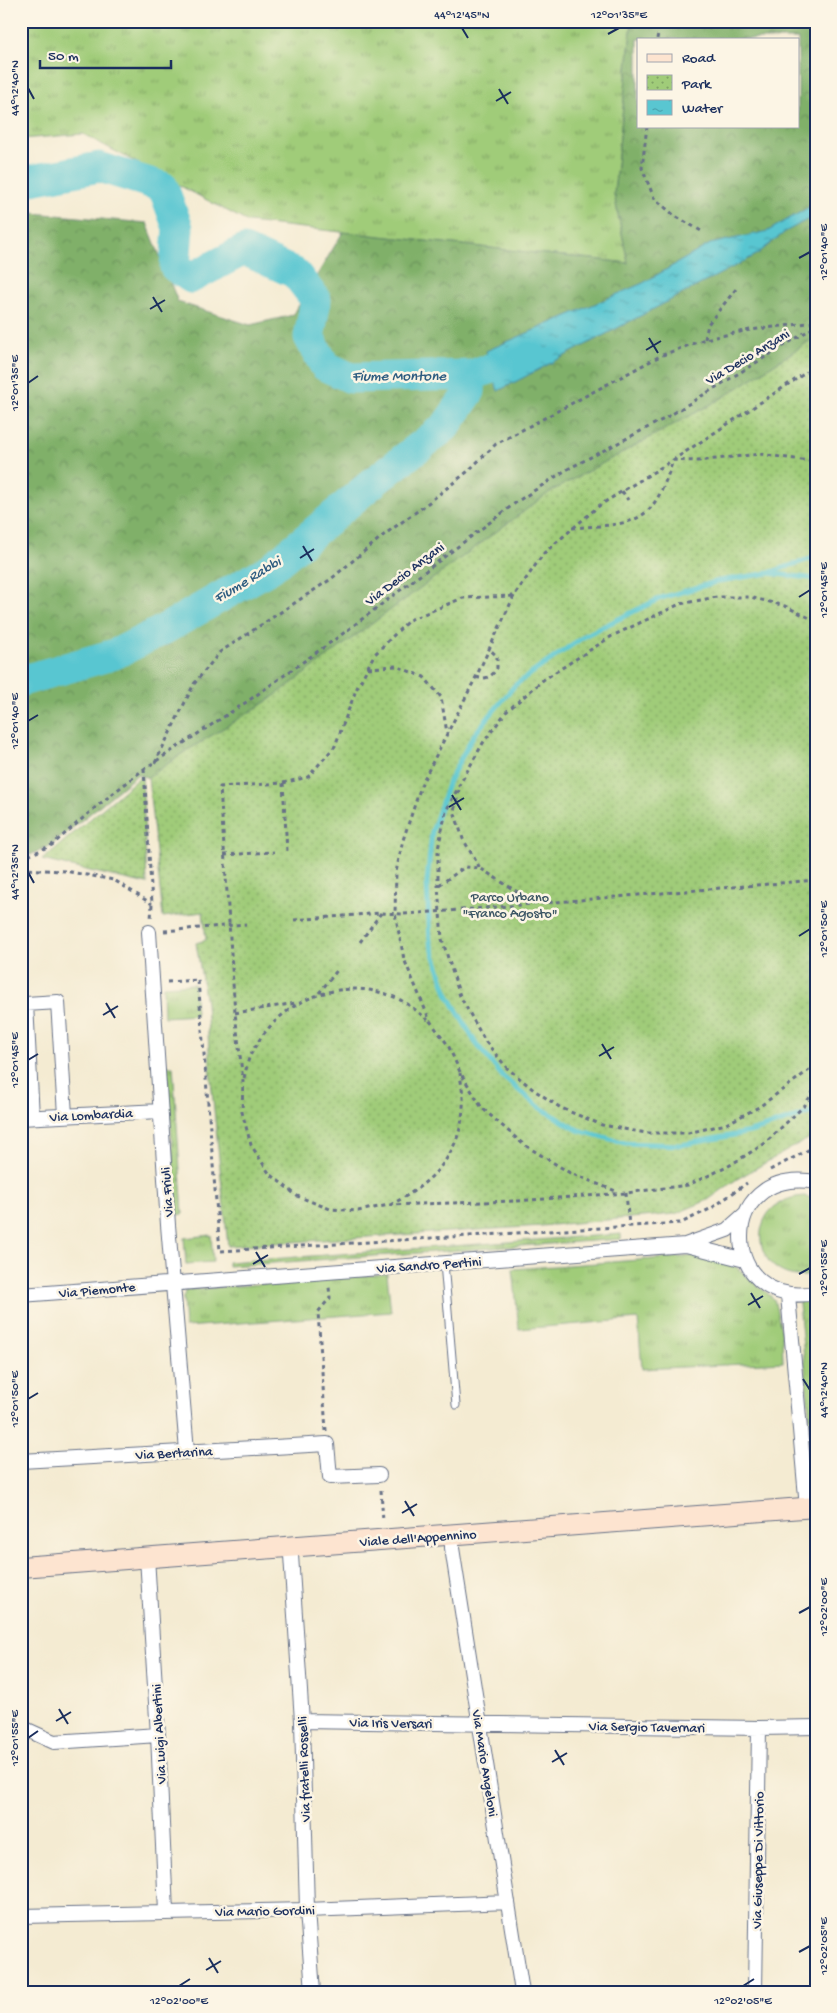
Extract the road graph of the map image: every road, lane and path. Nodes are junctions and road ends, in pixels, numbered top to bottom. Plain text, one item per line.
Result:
1 (660, 21) edge
2 (657, 38) edge
3 (647, 128) edge
4 (703, 232) dead end
5 (736, 289) dead end
6 (816, 324) edge
7 (705, 339) junction
8 (816, 366) edge
9 (673, 460) junction
10 (816, 462) edge
11 (622, 490) junction
12 (628, 500) dead end
13 (571, 528) junction
14 (514, 596) junction
15 (816, 621) edge
16 (488, 648) junction
17 (367, 668) junction
18 (476, 677) junction
19 (448, 733) junction
20 (155, 763) junction
21 (144, 769) junction
22 (283, 783) junction
23 (460, 784) junction
24 (288, 851) dead end
25 (274, 852) dead end
26 (224, 855) junction
27 (21, 859) edge
28 (480, 868) junction
29 (21, 869) edge
30 (816, 880) edge
31 (438, 886) junction
32 (152, 904) junction
33 (536, 904) junction
34 (381, 913) junction
35 (395, 913) junction
36 (294, 920) dead end
37 (246, 924) dead end
38 (230, 925) junction
39 (149, 932) junction
40 (360, 942) dead end
41 (339, 968) dead end
42 (151, 983) junction
43 (319, 994) junction
44 (298, 1003) junction
45 (235, 1014) junction
46 (430, 1021) junction
47 (816, 1066) edge
48 (460, 1072) junction
49 (243, 1081) junction
50 (816, 1087) edge
51 (160, 1111) junction
52 (65, 1115) junction
53 (27, 1118) edge
54 (816, 1146) edge
55 (763, 1174) dead end
56 (750, 1181) dead end
57 (816, 1182) edge
58 (620, 1193) junction
59 (626, 1193) junction
60 (388, 1205) junction
61 (745, 1214) junction
62 (629, 1226) junction
63 (685, 1245) junction
64 (745, 1260) junction
65 (444, 1263) junction
66 (328, 1271) junction
67 (172, 1283) junction
68 (816, 1293) edge
69 (21, 1295) edge
70 (788, 1295) junction
71 (456, 1405) dead end
72 (327, 1444) junction
73 (188, 1451) junction
74 (21, 1462) edge
75 (380, 1475) joint
76 (811, 1508) edge
77 (452, 1534) junction
78 (384, 1538) junction
79 (292, 1546) junction
80 (147, 1556) junction
81 (21, 1567) edge
82 (302, 1721) junction
83 (479, 1723) junction
84 (21, 1727) edge
85 (816, 1727) edge
86 (758, 1728) junction
87 (158, 1735) junction
88 (508, 1902) junction
89 (308, 1910) junction
90 (166, 1912) junction
91 (21, 1916) edge
92 (313, 1992) edge
93 (522, 1992) edge
94 (755, 1992) edge

1 - 2 path
3 - 4 path
5 - 7 path
6 - 7 path
6 - 20 path, Via Decio Anzani
7 - 20 path
8 - 9 path
9 - 10 path
9 - 11 path
9 - 13 path
11 - 12 path
11 - 13 path
13 - 14 path
14 - 16 path
14 - 17 path
15 - 23 path
16 - 18 path
16 - 18 path
17 - 19 path
17 - 22 path
18 - 19 path
19 - 35 path
20 - 21 path, Via Decio Anzani
21 - 27 path, Via Decio Anzani
21 - 32 path
22 - 24 path
22 - 26 path
23 - 28 path
23 - 31 path
25 - 26 path
26 - 38 path
28 - 31 path
28 - 33 path
29 - 32 path
30 - 33 path
31 - 47 path
32 - 39 path
33 - 35 path, bridge
34 - 35 path
34 - 36 path
34 - 40 path
35 - 46 path
37 - 38 path
38 - 39 path
38 - 45 path
39 - 42 street, Via Friuli
41 - 43 path
42 - 51 street, Via Friuli
42 - 62 path
43 - 44 path
43 - 46 path
44 - 45 path
44 - 49 path
45 - 49 path
46 - 48 path
48 - 58 path
48 - 60 path
49 - 60 path
50 - 59 path
51 - 52 street, Via Lombardia
51 - 67 street, Via Friuli
52 - 53 street, Via Lombardia
52 - 53 street
54 - 55 path
56 - 62 path
57 - 61 street, Via Sandro Pertini
58 - 59 path
58 - 60 path
59 - 62 path
61 - 63 street, Via Sandro Pertini
61 - 64 street
63 - 64 street, Via Sandro Pertini
63 - 65 street, Via Sandro Pertini
64 - 70 street
65 - 66 street, Via Sandro Pertini
65 - 71 lane
66 - 67 street, Via Sandro Pertini
66 - 72 path
67 - 69 street, Via Piemonte
67 - 73 street, Via Friuli
68 - 70 street
70 - 76 street
72 - 73 street, Via Bertarina
72 - 75 street
73 - 74 street, Via Bertarina
75 - 78 path
76 - 77 main road, Viale dell'Appennino
77 - 78 main road, Viale dell'Appennino
77 - 83 street, Via Mario Angeloni
78 - 79 main road, Viale dell'Appennino
79 - 80 main road, Viale dell'Appennino
79 - 82 street, Via fratelli Rosselli
80 - 81 main road, Viale dell'Appennino
80 - 87 street, Via Luigi Albertini
82 - 83 street, Via Iris Versari
82 - 89 street, Via fratelli Rosselli
83 - 86 street, Via Sergio Tavernari
83 - 88 street, Via Mario Angeloni
84 - 87 street
85 - 86 street, Via Sergio Tavernari
86 - 94 street, Via Giuseppe Di Vittorio
87 - 90 street, Via Luigi Albertini
88 - 89 street, Via Mario Gordini
88 - 93 street, Via Mario Angeloni
89 - 90 street, Via Mario Gordini
89 - 92 street, Via fratelli Rosselli
90 - 91 street, Via Mario Gordini

